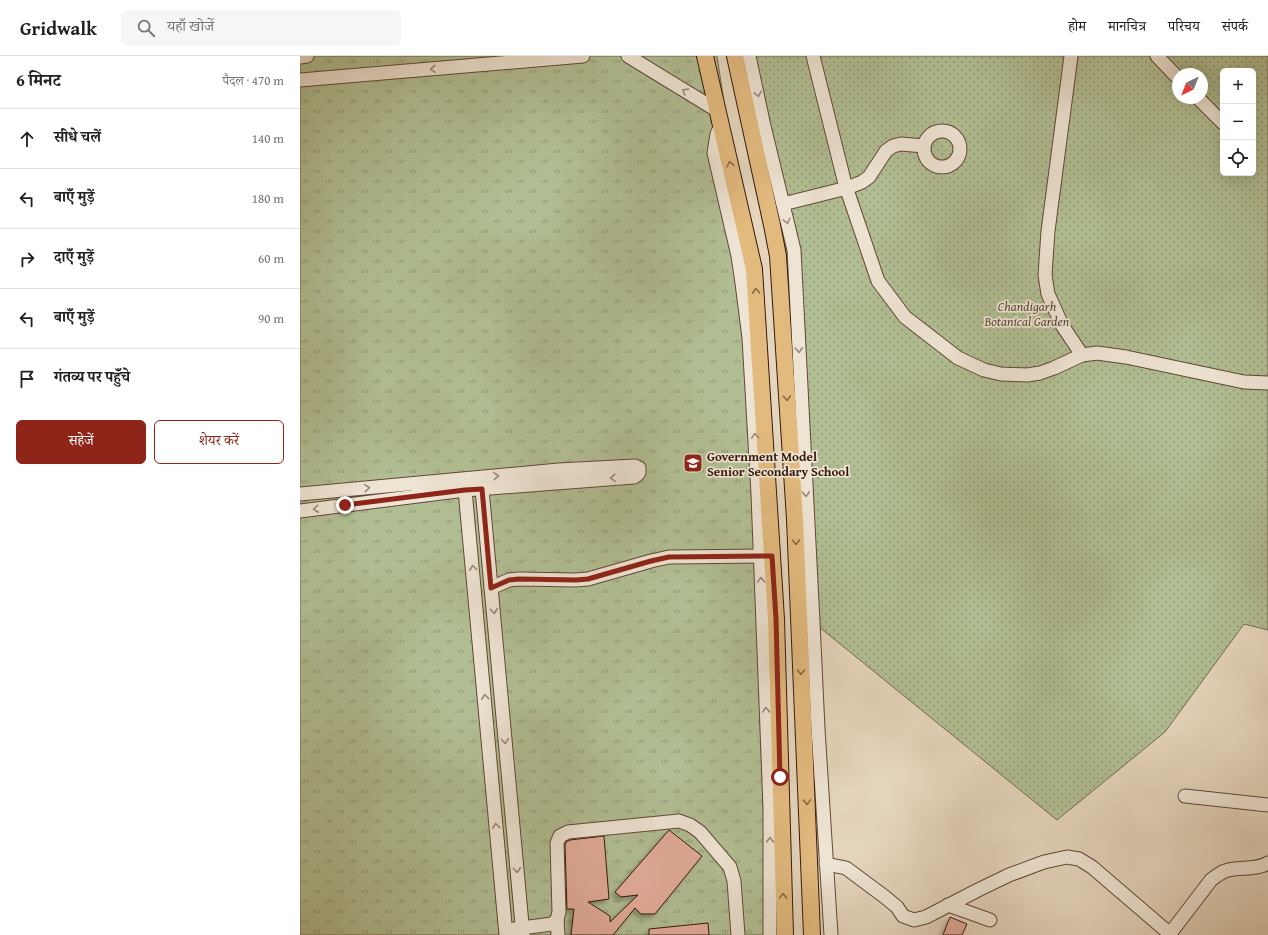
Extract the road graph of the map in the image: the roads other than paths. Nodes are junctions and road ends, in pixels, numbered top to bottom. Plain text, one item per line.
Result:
1 (307, 56) edge
2 (583, 56) edge
3 (628, 56) edge
4 (705, 56) edge
5 (735, 56) edge
6 (749, 56) edge
7 (812, 56) edge
8 (1071, 56) edge
9 (1157, 56) edge
10 (300, 57) edge
11 (1172, 72) edge
12 (300, 80) edge
13 (1204, 104) edge
14 (719, 118) junction
15 (1220, 120) edge
16 (924, 146) dead end
17 (847, 188) junction
18 (783, 204) junction
19 (1082, 355) junction
20 (1268, 383) edge
21 (482, 489) junction
22 (465, 490) junction
23 (300, 494) edge
24 (300, 511) edge
25 (766, 556) junction
26 (491, 588) junction
27 (1185, 796) dead end
28 (1268, 806) edge
29 (826, 864) junction
30 (1266, 864) edge
31 (948, 906) junction
32 (557, 920) junction
33 (990, 920) dead end
34 (523, 932) edge
35 (506, 933) edge
36 (1169, 934) edge
37 (558, 935) edge
38 (738, 935) edge
39 (770, 935) edge
40 (785, 935) edge
41 (812, 935) edge
42 (831, 935) edge

1 - 10 street
2 -> 12 street
14 -> 3 street
4 - 14 main road
5 -> 41 main road
6 -> 18 street
7 - 17 street
8 - 19 street
9 - 11 street
13 - 15 street
25 -> 14 main road
16 - 17 street
17 - 18 street
17 - 19 street
18 -> 29 street
19 - 20 street
21 - 22 street
23 -> 21 street
21 - 26 street
22 -> 24 street
35 -> 22 street
25 - 26 street
39 -> 25 street
40 -> 25 main road
26 -> 34 street
27 - 28 street
29 - 31 street
29 - 42 street
30 - 36 street
31 - 33 street
31 - 36 street
32 - 34 street
32 - 37 street
32 - 38 street
34 - 35 street

